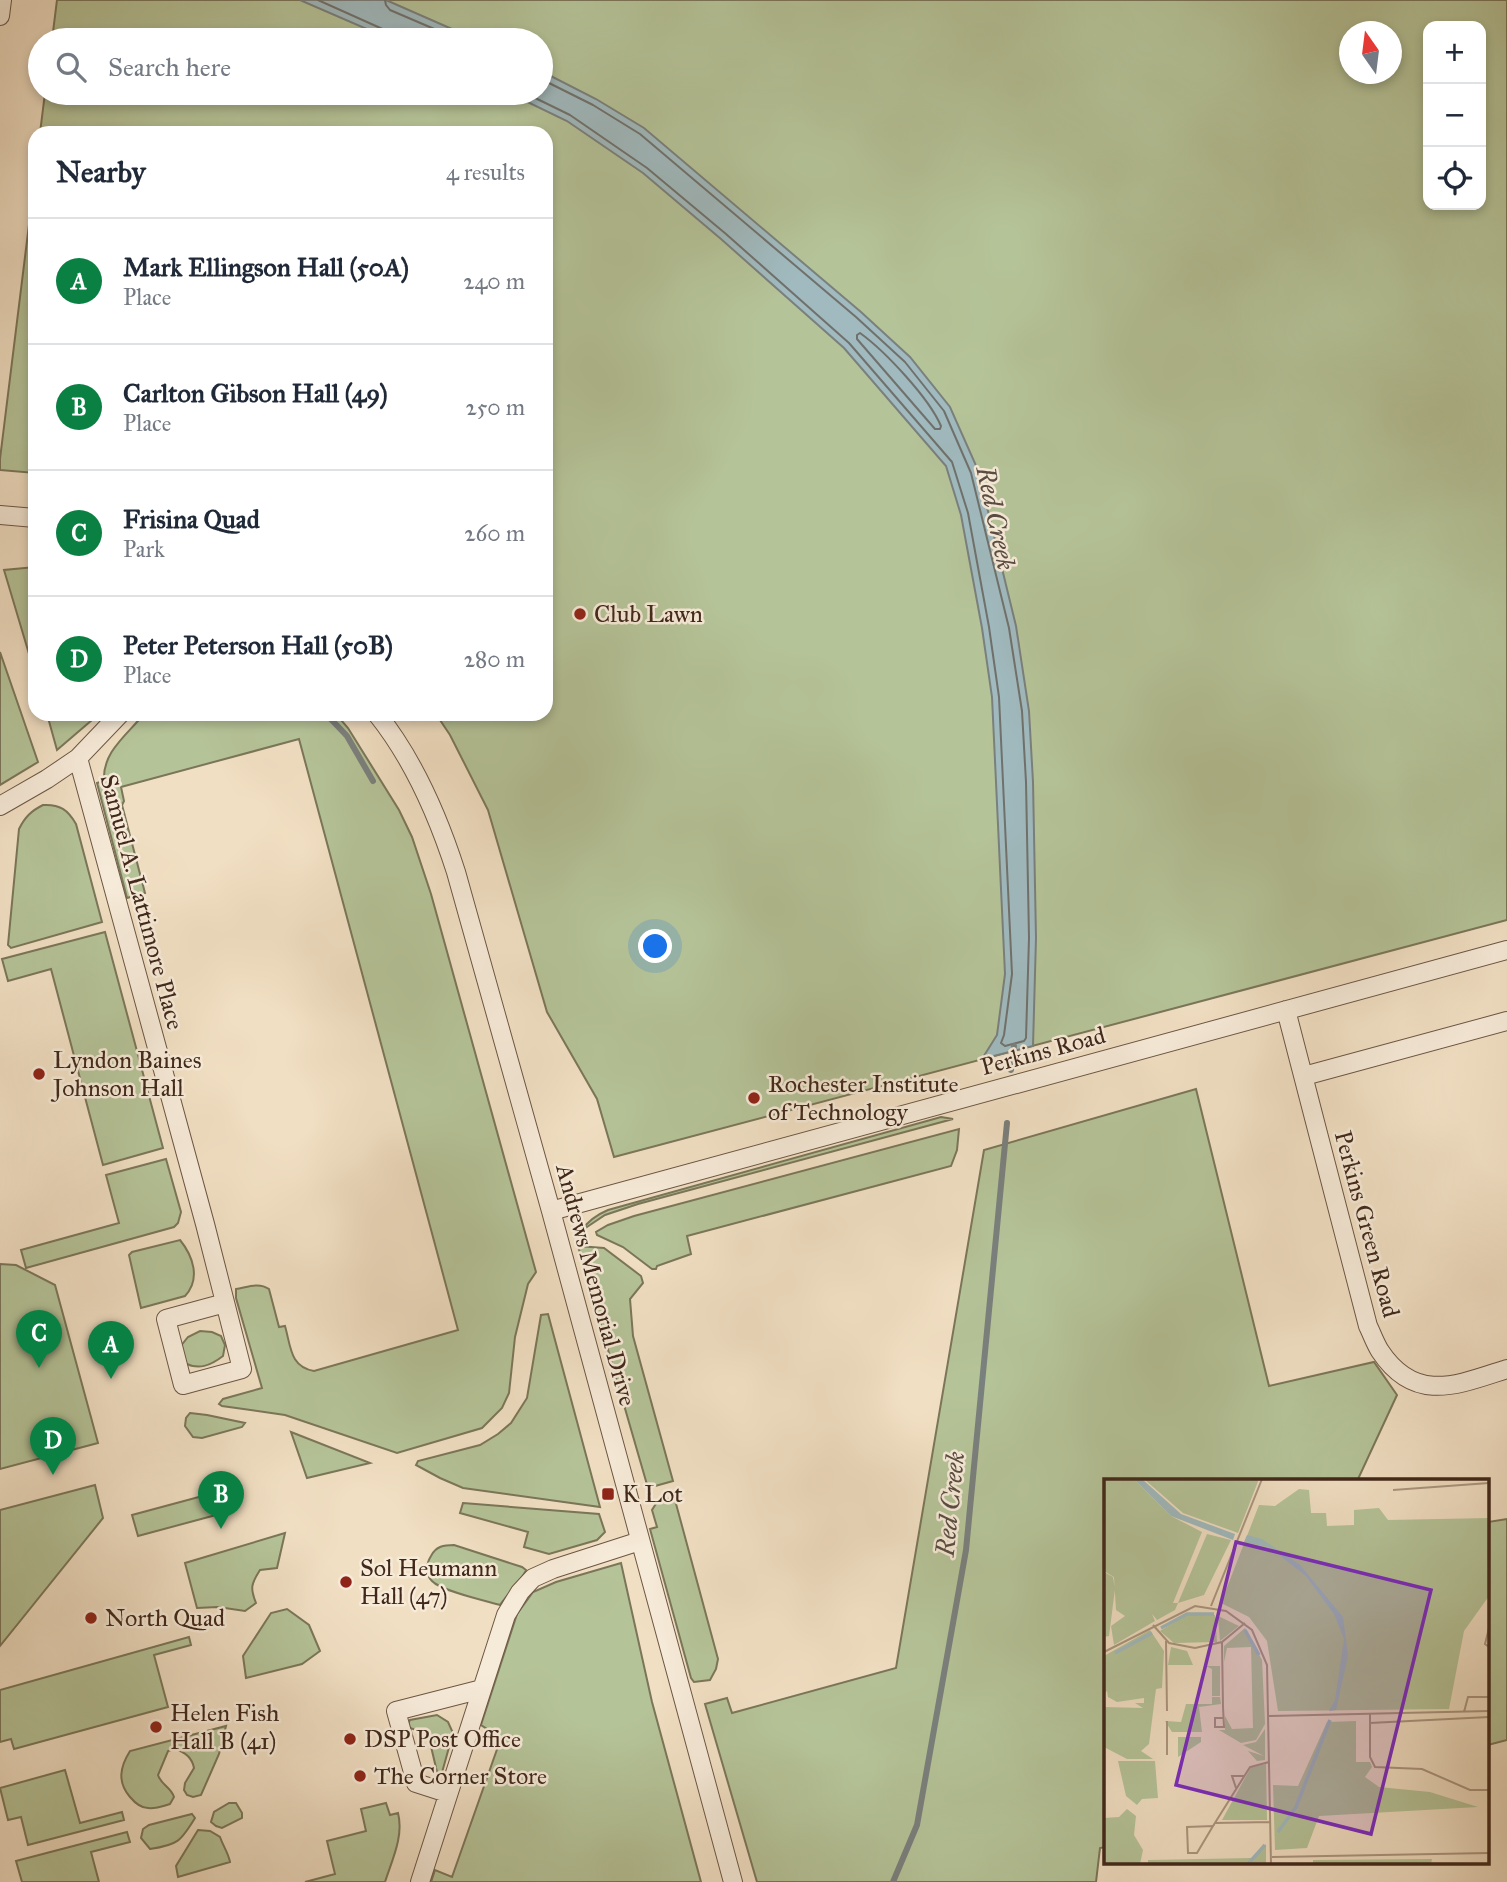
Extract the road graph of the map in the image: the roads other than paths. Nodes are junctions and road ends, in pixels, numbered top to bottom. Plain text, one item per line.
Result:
1 (2, 0) edge
2 (0, 16) edge
3 (0, 515) edge
4 (28, 517) edge
5 (113, 721) edge
6 (381, 721) edge
7 (78, 758) junction
8 (0, 806) edge
9 (1507, 950) edge
10 (1286, 1010) junction
11 (1507, 1021) edge
12 (1304, 1076) junction
13 (551, 1211) junction
14 (225, 1303) junction
15 (1507, 1369) edge
16 (640, 1541) junction
17 (482, 1689) junction
18 (447, 1793) junction
19 (420, 1882) edge
20 (733, 1882) edge

1 - 2 street
3 - 4 street
5 - 7 street
6 - 13 street, Andrews Memorial Drive
7 - 8 street
7 - 14 street, Samuel A. Lattimore Place
9 - 10 street, Perkins Road
10 - 12 street, Perkins Green Road
10 - 13 street, Perkins Road
11 - 12 street
12 - 15 street, Perkins Green Road
13 - 16 street, Andrews Memorial Drive
14 - 14 street, Samuel A. Lattimore Place
16 - 17 street
16 - 20 street, Andrews Memorial Drive
17 - 18 street
17 - 18 street
18 - 19 street

